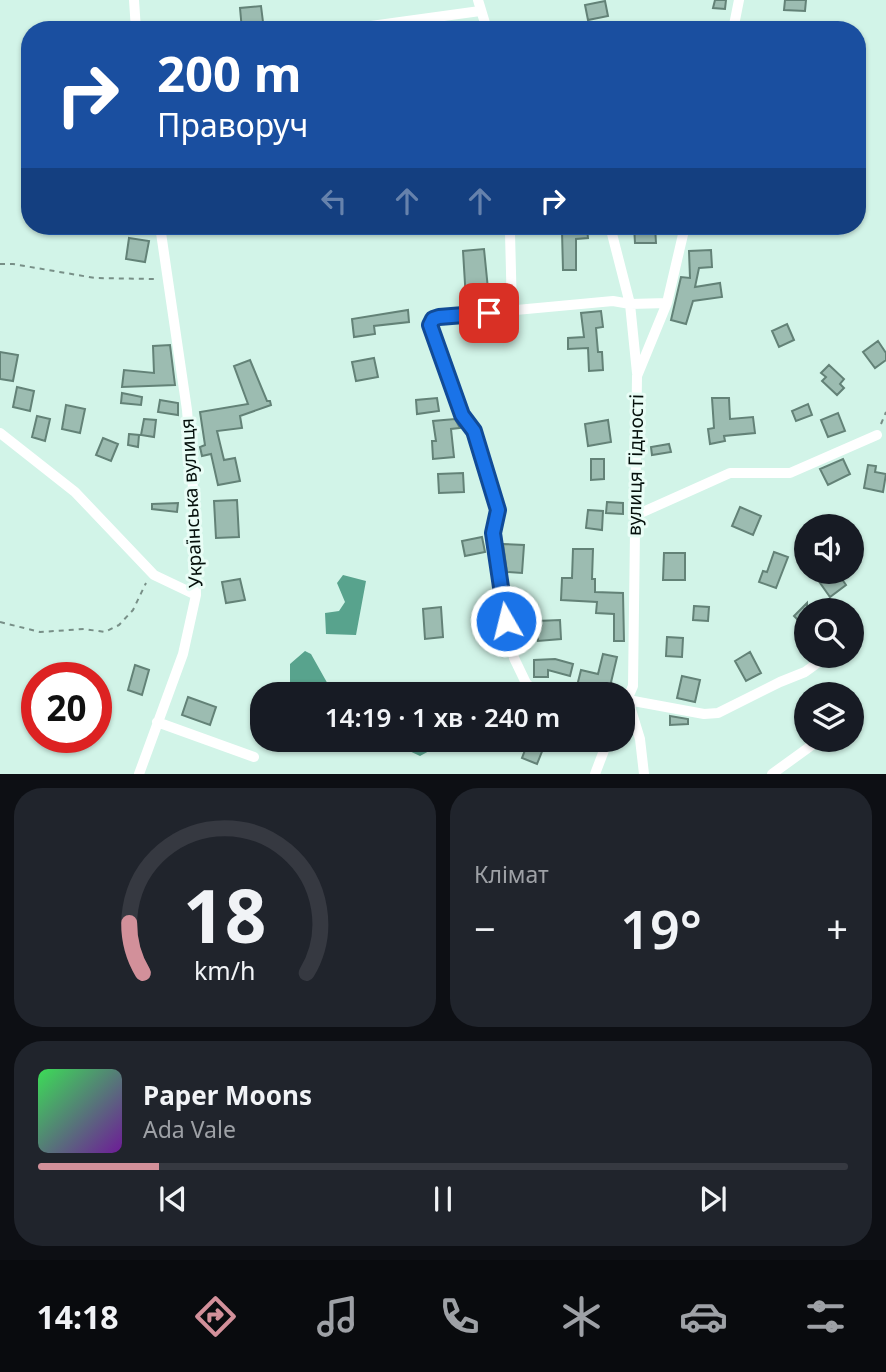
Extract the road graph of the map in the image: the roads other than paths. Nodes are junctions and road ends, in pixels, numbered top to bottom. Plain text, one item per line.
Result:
1 (134, 0) edge
2 (739, 0) edge
3 (479, 5) edge
4 (135, 21) edge
5 (391, 21) edge
6 (735, 21) edge
7 (161, 235) edge
8 (510, 235) edge
9 (612, 235) edge
10 (683, 235) edge
11 (667, 303) junction
12 (630, 304) junction
13 (512, 311) junction
14 (637, 376) junction
15 (0, 433) edge
16 (877, 435) road end
17 (634, 516) junction
18 (196, 595) junction
19 (811, 668) edge
20 (526, 682) edge
21 (633, 682) edge
22 (635, 706) edge
23 (157, 722) junction
24 (635, 728) edge
25 (603, 752) edge
26 (802, 752) edge
27 (254, 757) dead end
28 (139, 774) edge
29 (594, 774) edge
30 (644, 774) edge
31 (772, 774) edge

1 - 4 street
2 - 6 street
3 - 5 street
7 - 18 street, Українська вулиця
8 - 13 street
9 - 12 street
10 - 11 street, вулиця Гідності
11 - 12 street
11 - 14 street, вулиця Гідності
12 - 13 street
12 - 14 street
13 - 20 street
14 - 17 street, вулиця Гідності
15 - 18 street
16 - 17 street
17 - 21 street, вулиця Гідності
18 - 23 street, Українська вулиця
19 - 22 street
23 - 27 street
23 - 28 street, Українська вулиця
24 - 30 street
25 - 29 street
26 - 31 street

